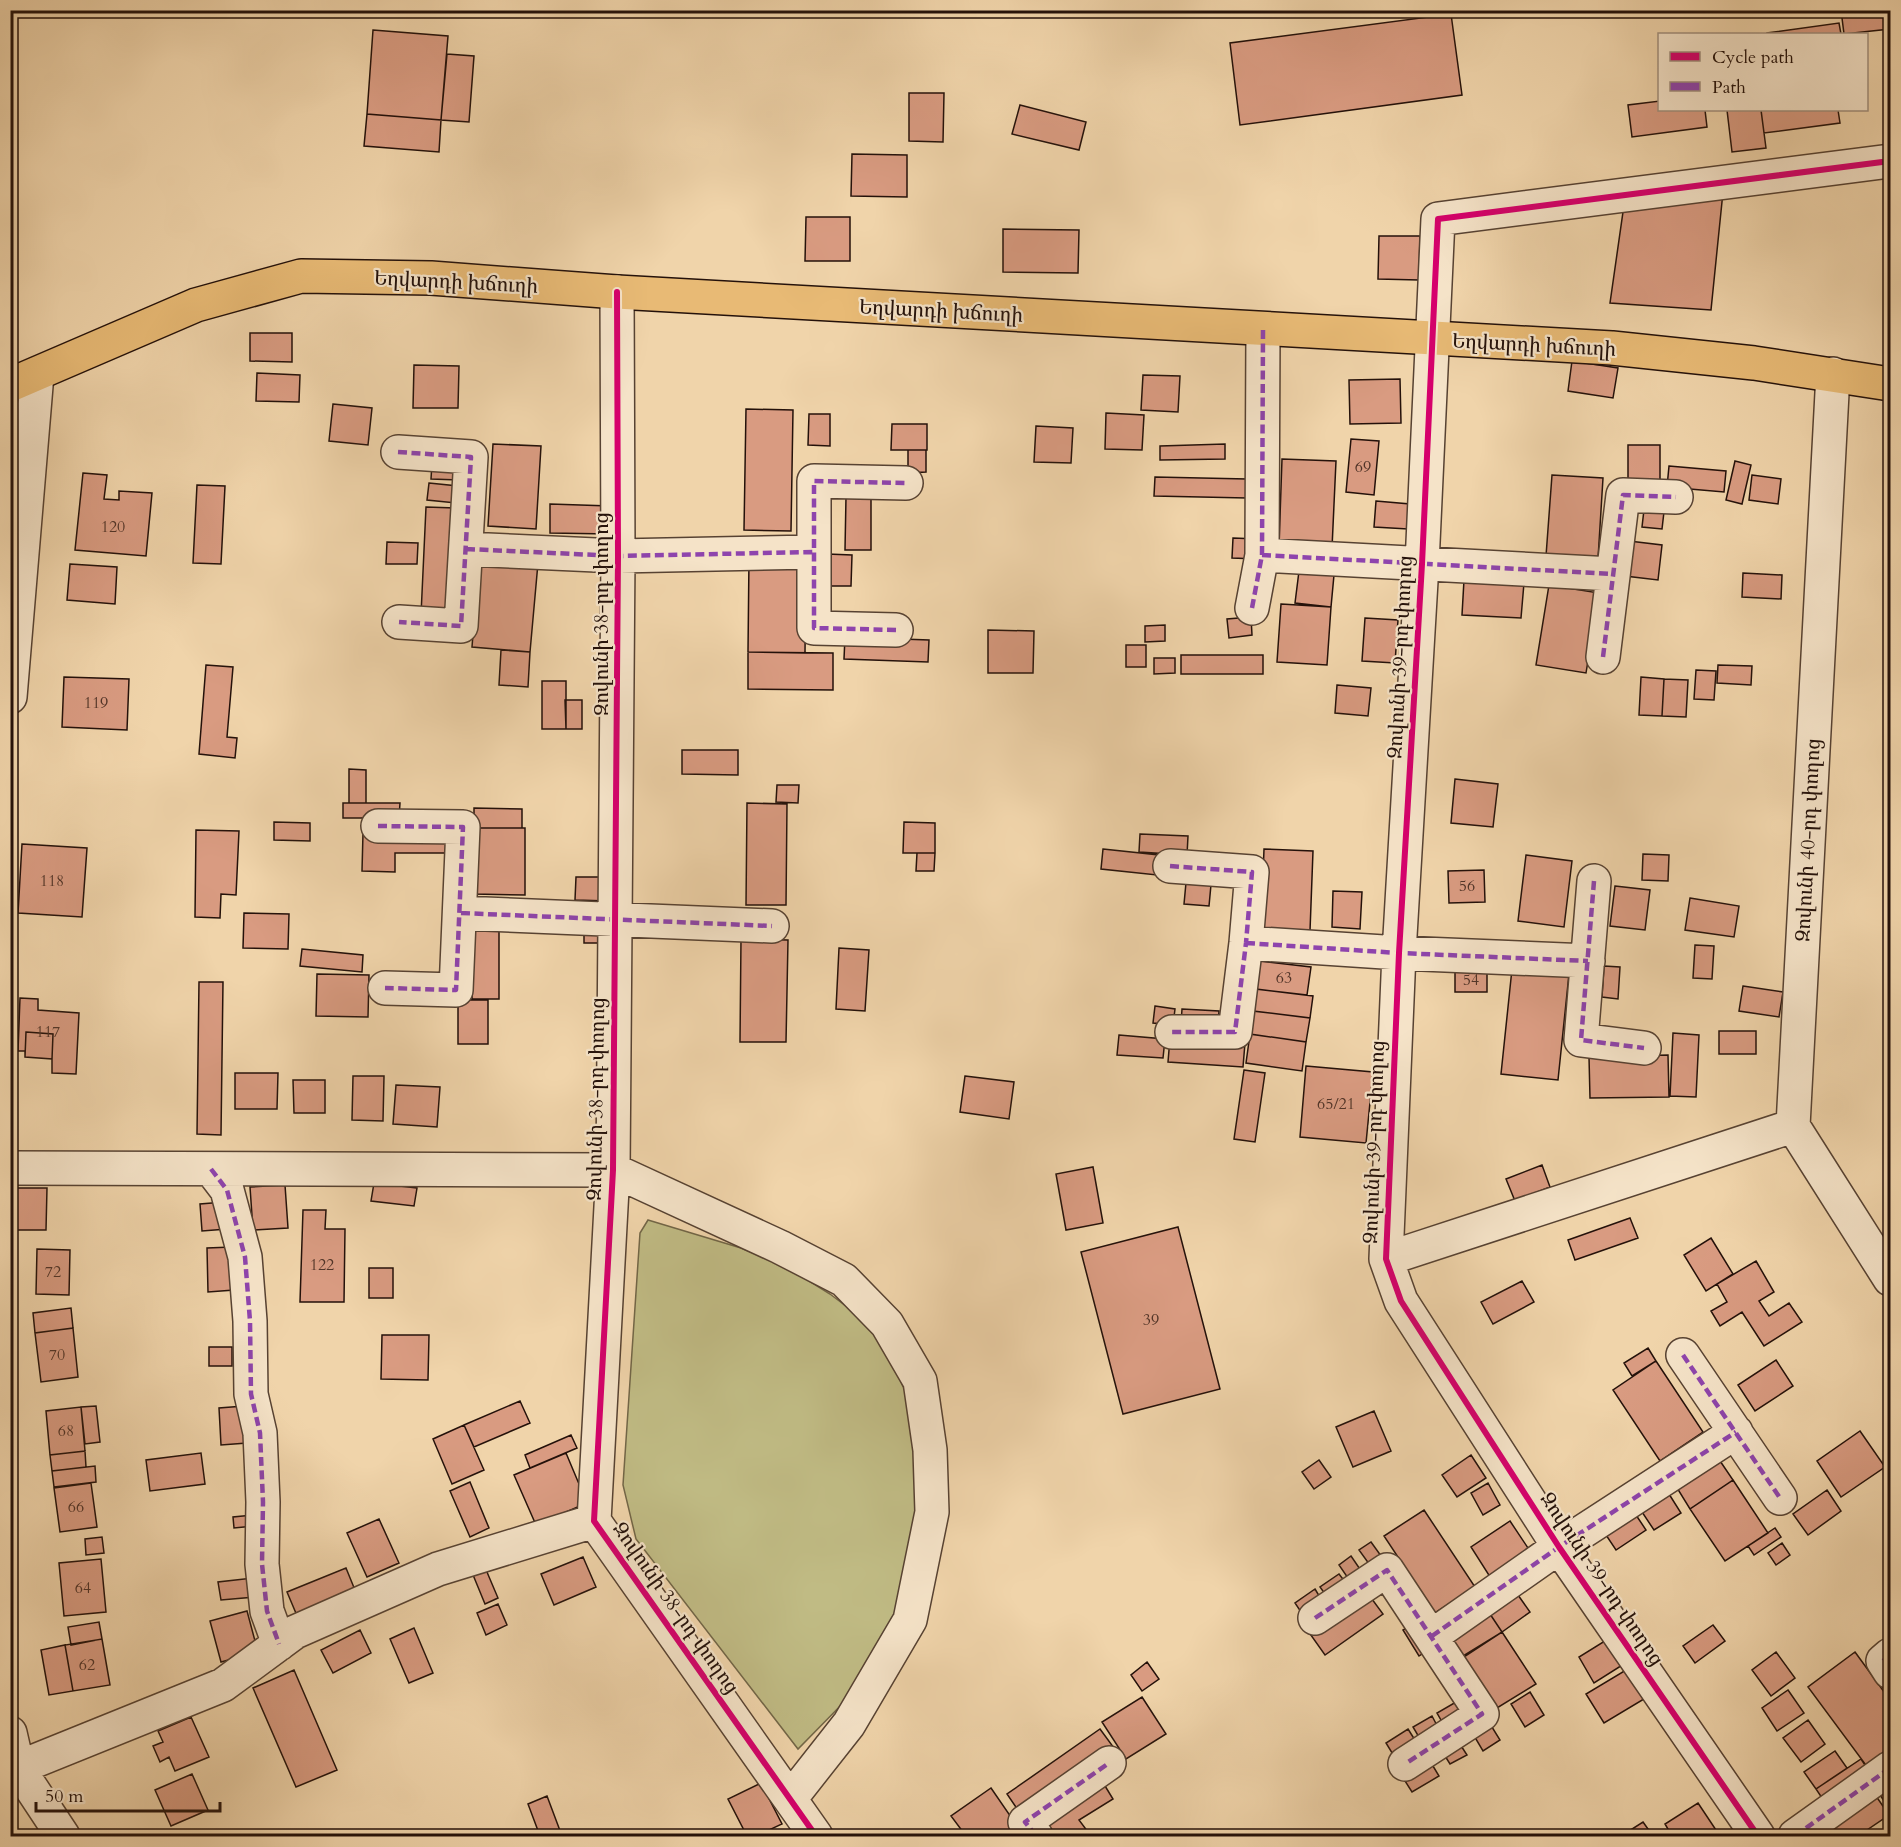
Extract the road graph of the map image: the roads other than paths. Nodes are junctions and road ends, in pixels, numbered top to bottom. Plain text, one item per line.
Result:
1 (1890, 161) edge
2 (617, 292) junction
3 (1263, 330) junction
4 (1432, 339) junction
5 (1833, 374) junction
6 (24, 380) edge
7 (1890, 384) edge
8 (398, 452) dead end
9 (906, 483) dead end
10 (1676, 497) dead end
11 (466, 549) junction
12 (813, 552) junction
13 (1262, 555) junction
14 (618, 556) junction
15 (1422, 564) junction
16 (1612, 574) junction
17 (1252, 608) dead end
18 (399, 622) dead end
19 (896, 630) dead end
20 (1603, 657) dead end
21 (10, 697) edge
22 (378, 826) dead end
23 (1170, 866) dead end
24 (1594, 880) dead end
25 (461, 913) junction
26 (615, 919) junction
27 (772, 926) dead end
28 (1246, 943) junction
29 (1399, 953) junction
30 (1588, 961) junction
31 (385, 988) dead end
32 (1172, 1032) dead end
33 (1644, 1048) dead end
34 (1793, 1126) junction
35 (10, 1168) edge
36 (212, 1169) junction
37 (613, 1170) junction
38 (1386, 1259) junction
39 (1890, 1279) edge
40 (1683, 1355) dead end
41 (1736, 1432) junction
42 (1780, 1498) dead end
43 (594, 1521) junction
44 (1559, 1547) junction
45 (1315, 1618) dead end
46 (1432, 1636) junction
47 (279, 1644) junction
48 (1890, 1655) edge
49 (1890, 1672) edge
50 (10, 1734) edge
51 (1109, 1763) dead end
52 (1405, 1764) dead end
53 (1890, 1768) edge
54 (14, 1769) edge
55 (790, 1799) junction
56 (63, 1836) edge
57 (816, 1836) edge
58 (1036, 1836) edge
59 (1758, 1836) edge
60 (1796, 1836) edge

1 - 4 street, Զովունի 39-րդ փողոց
2 - 3 main road, Եղվարդի խճուղի
2 - 6 main road, Եղվարդի խճուղի
2 - 14 street, Զովունի 38-րդ փողոց
3 - 4 main road, Եղվարդի խճուղի
3 - 13 street
4 - 5 main road, Եղվարդի խճուղի
4 - 15 street, Զովունի 39-րդ փողոց
5 - 7 main road, Եղվարդի խճուղի
5 - 34 street, Զովունի 40-րդ փողոց
6 - 21 street
8 - 11 street
9 - 12 street
10 - 16 street
11 - 14 street
11 - 18 street
12 - 14 street
12 - 19 street
13 - 15 street
13 - 17 street
14 - 26 street, Զովունի 38-րդ փողոց
15 - 16 street
15 - 29 street, Զովունի 39-րդ փողոց
16 - 20 street
22 - 25 street
23 - 28 street
24 - 30 street
25 - 26 street
25 - 31 street
26 - 27 street
26 - 37 street, Զովունի 38-րդ փողոց
28 - 29 street
28 - 32 street
29 - 30 street
29 - 38 street, Զովունի 39-րդ փողոց
30 - 33 street
34 - 38 street
34 - 39 street
35 - 36 street
36 - 37 street
36 - 47 street
37 - 43 street, Զովունի 38-րդ փողոց
37 - 55 street
38 - 44 street, Զովունի 39-րդ փողոց
40 - 41 street
41 - 42 street
41 - 44 street
43 - 47 street
43 - 55 street, Զովունի 38-րդ փողոց
44 - 46 street
44 - 59 street, Զովունի 39-րդ փողոց
45 - 46 street
46 - 52 street
47 - 54 street
48 - 49 street
50 - 54 street
51 - 58 street
53 - 60 street
54 - 56 street
55 - 57 street, Զովունի 38-րդ փողոց

